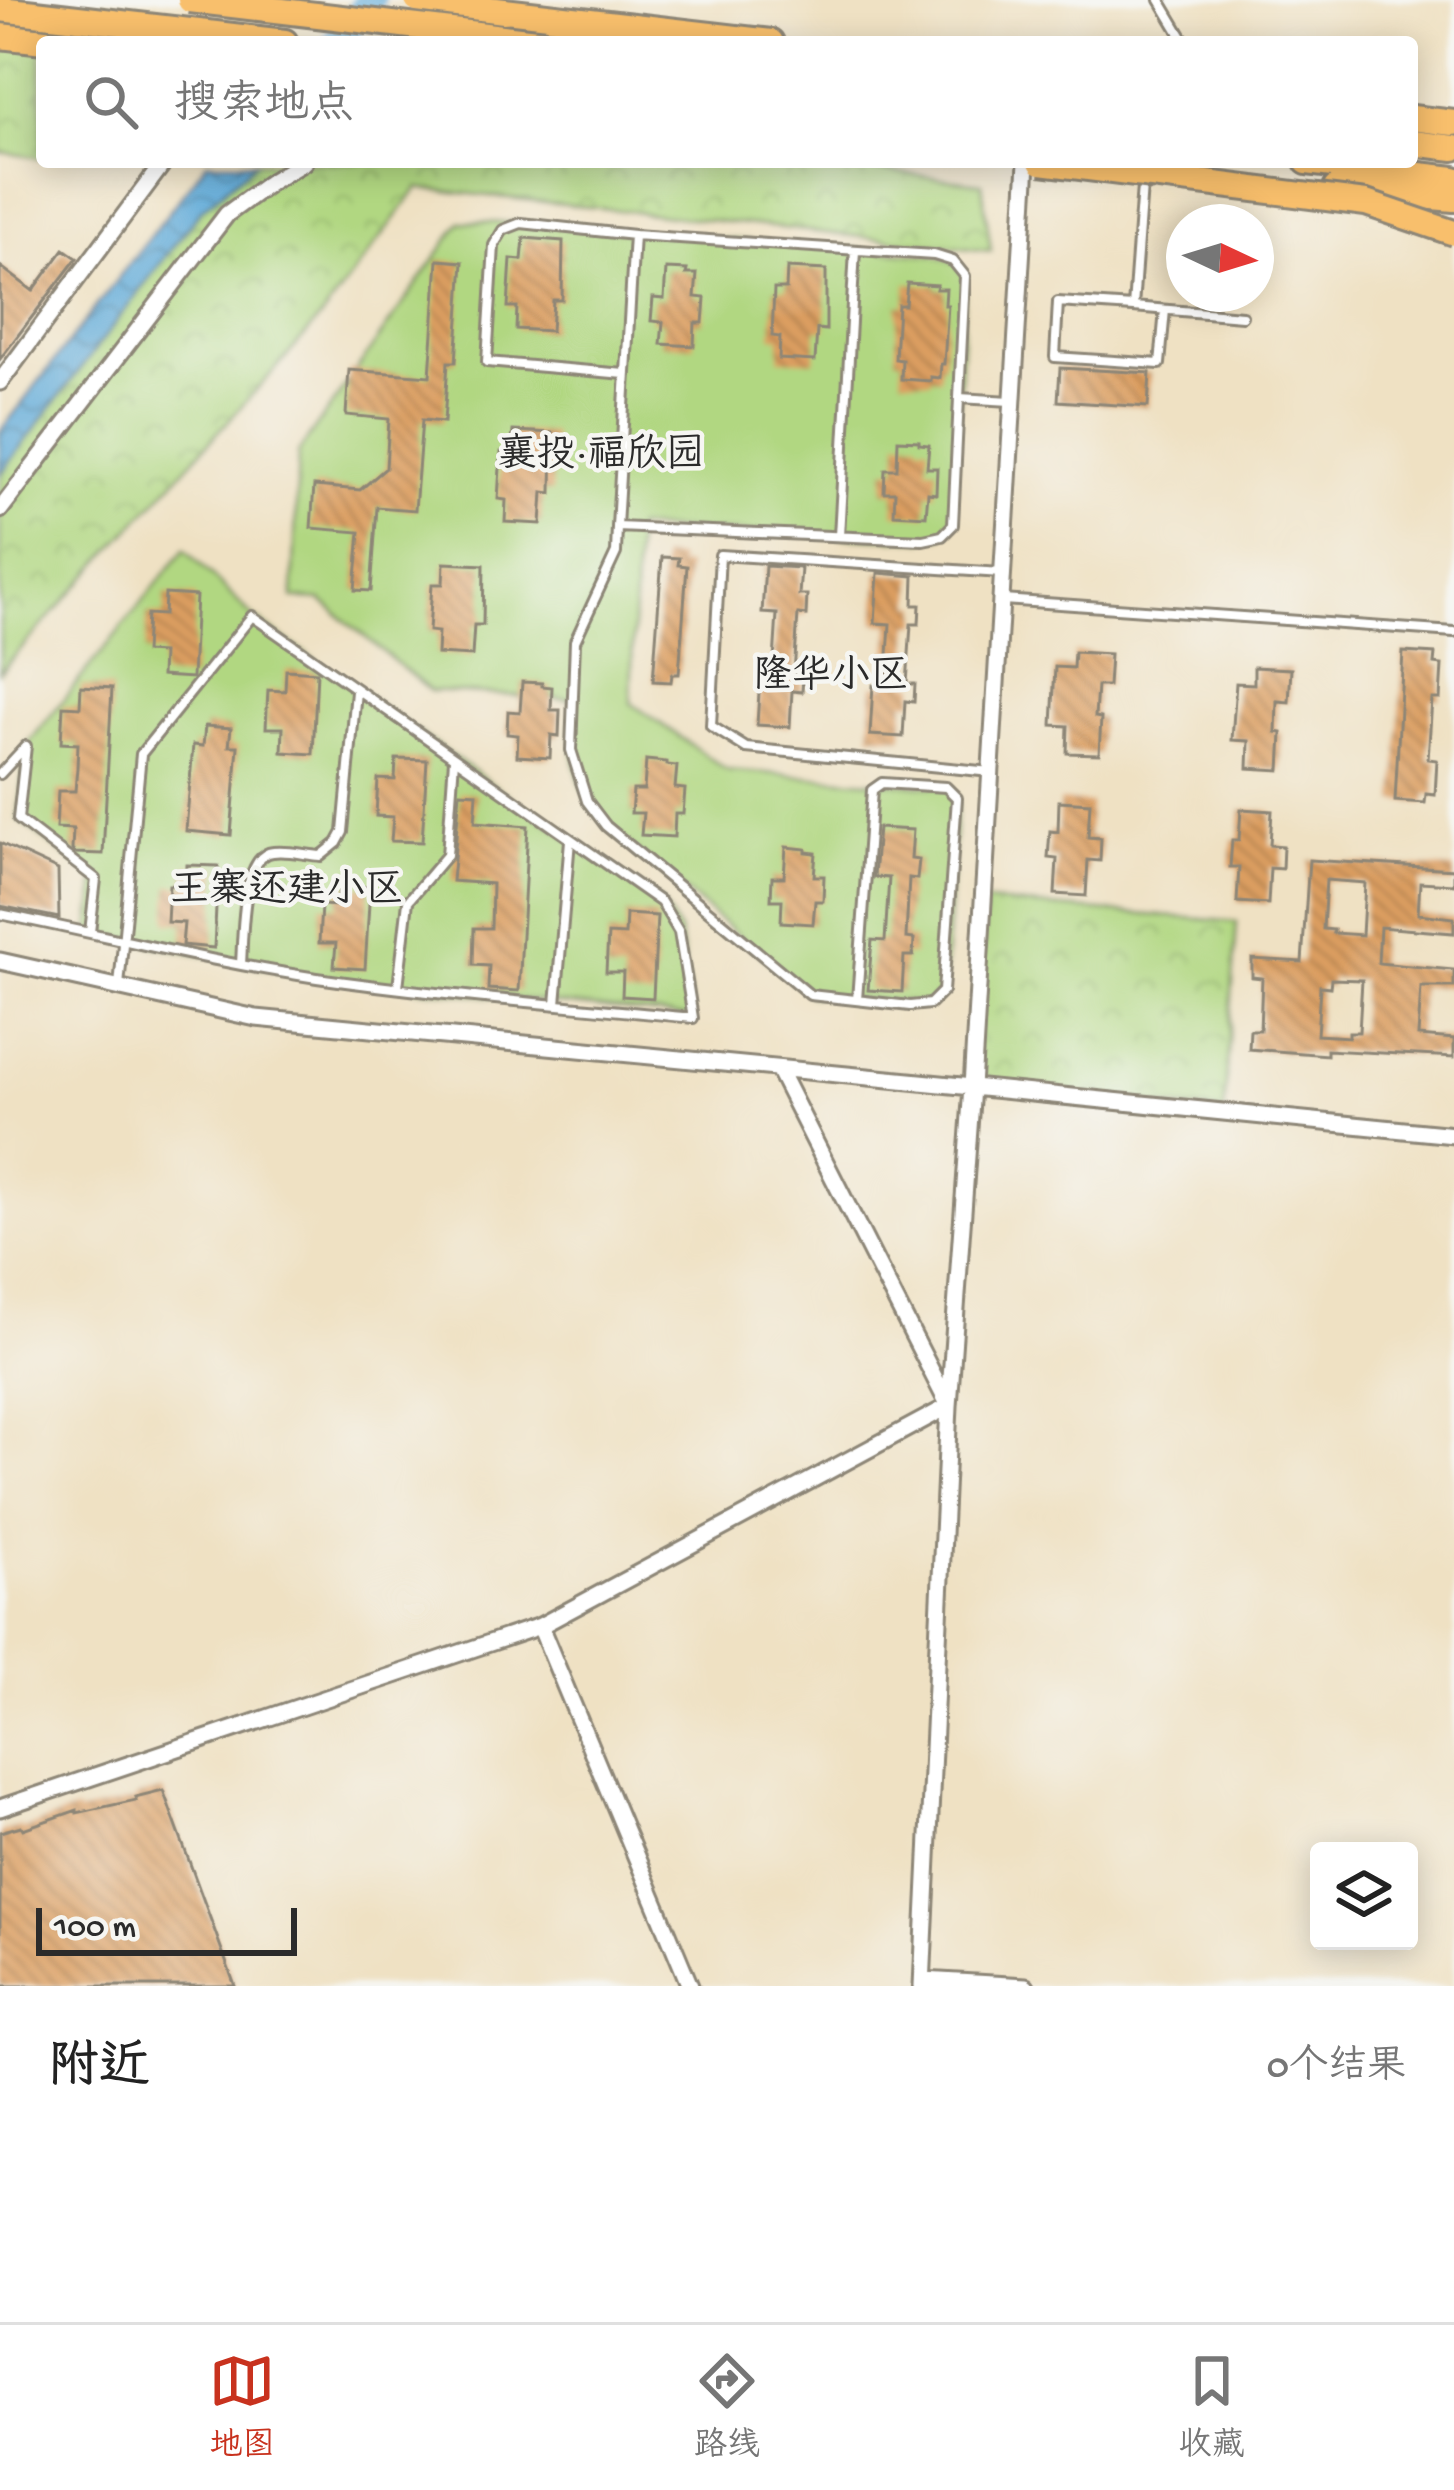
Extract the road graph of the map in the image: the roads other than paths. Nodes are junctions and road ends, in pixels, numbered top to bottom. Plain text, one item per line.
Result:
1 (190, 0) edge
2 (416, 0) edge
3 (478, 0) edge
4 (1160, 0) edge
5 (0, 9) edge
6 (0, 36) edge
7 (233, 36) edge
8 (473, 36) edge
9 (494, 36) edge
10 (719, 36) edge
11 (1181, 36) edge
12 (36, 40) edge
13 (1418, 123) edge
14 (1454, 127) edge
15 (1418, 144) edge
16 (1454, 148) edge
17 (160, 168) edge
18 (295, 168) edge
19 (1027, 168) edge
20 (1089, 168) edge
21 (1218, 168) edge
22 (1311, 174) edge
23 (1454, 179) edge
24 (1454, 200) edge
25 (1366, 203) junction
26 (1454, 218) edge
27 (1454, 233) edge
28 (634, 235) junction
29 (855, 250) junction
30 (1133, 308) junction
31 (1165, 310) junction
32 (1242, 316) dead end
33 (626, 374) junction
34 (0, 382) edge
35 (959, 398) junction
36 (1013, 401) junction
37 (0, 510) edge
38 (617, 526) junction
39 (838, 536) junction
40 (1004, 574) junction
41 (1002, 600) junction
42 (1454, 632) edge
43 (356, 689) junction
44 (454, 758) junction
45 (992, 772) junction
46 (0, 774) edge
47 (570, 838) junction
48 (0, 914) edge
49 (90, 932) junction
50 (123, 939) junction
51 (0, 961) edge
52 (241, 964) junction
53 (398, 987) junction
54 (119, 988) junction
55 (857, 1000) junction
56 (556, 1004) junction
57 (778, 1069) junction
58 (972, 1088) junction
59 (1454, 1135) edge
60 (949, 1406) junction
61 (540, 1627) junction
62 (0, 1808) edge
63 (923, 1983) edge
64 (690, 1986) edge
65 (1026, 1986) edge

1 - 9 highway, bridge
2 - 10 highway, bridge
3 - 8 lane
4 - 11 lane
5 - 7 highway
6 - 12 highway
13 - 14 highway
15 - 16 highway
17 - 34 street
18 - 37 street
19 - 36 street
20 - 25 highway, bridge
21 - 22 highway
22 - 23 highway
22 - 24 highway
22 - 30 lane
25 - 26 highway, bridge
25 - 27 highway, bridge
28 - 29 lane
28 - 33 lane
28 - 33 lane
29 - 35 lane
29 - 39 lane
30 - 31 lane
30 - 31 lane
31 - 32 lane
33 - 38 lane
35 - 36 lane
35 - 39 lane
36 - 40 street
38 - 39 lane
38 - 55 lane
40 - 41 street
40 - 45 lane
41 - 42 lane
41 - 45 street
43 - 44 lane
43 - 50 lane
43 - 52 lane
44 - 47 lane
44 - 53 lane
45 - 58 street
46 - 49 lane
47 - 56 lane
47 - 56 lane
48 - 49 lane
49 - 50 lane
50 - 52 lane
50 - 54 lane
51 - 54 street
52 - 53 lane
53 - 56 lane
54 - 57 street
55 - 55 lane
57 - 58 street
57 - 60 street
58 - 59 street
58 - 60 street
60 - 61 street
60 - 63 street
61 - 62 street
61 - 64 street
63 - 65 street

